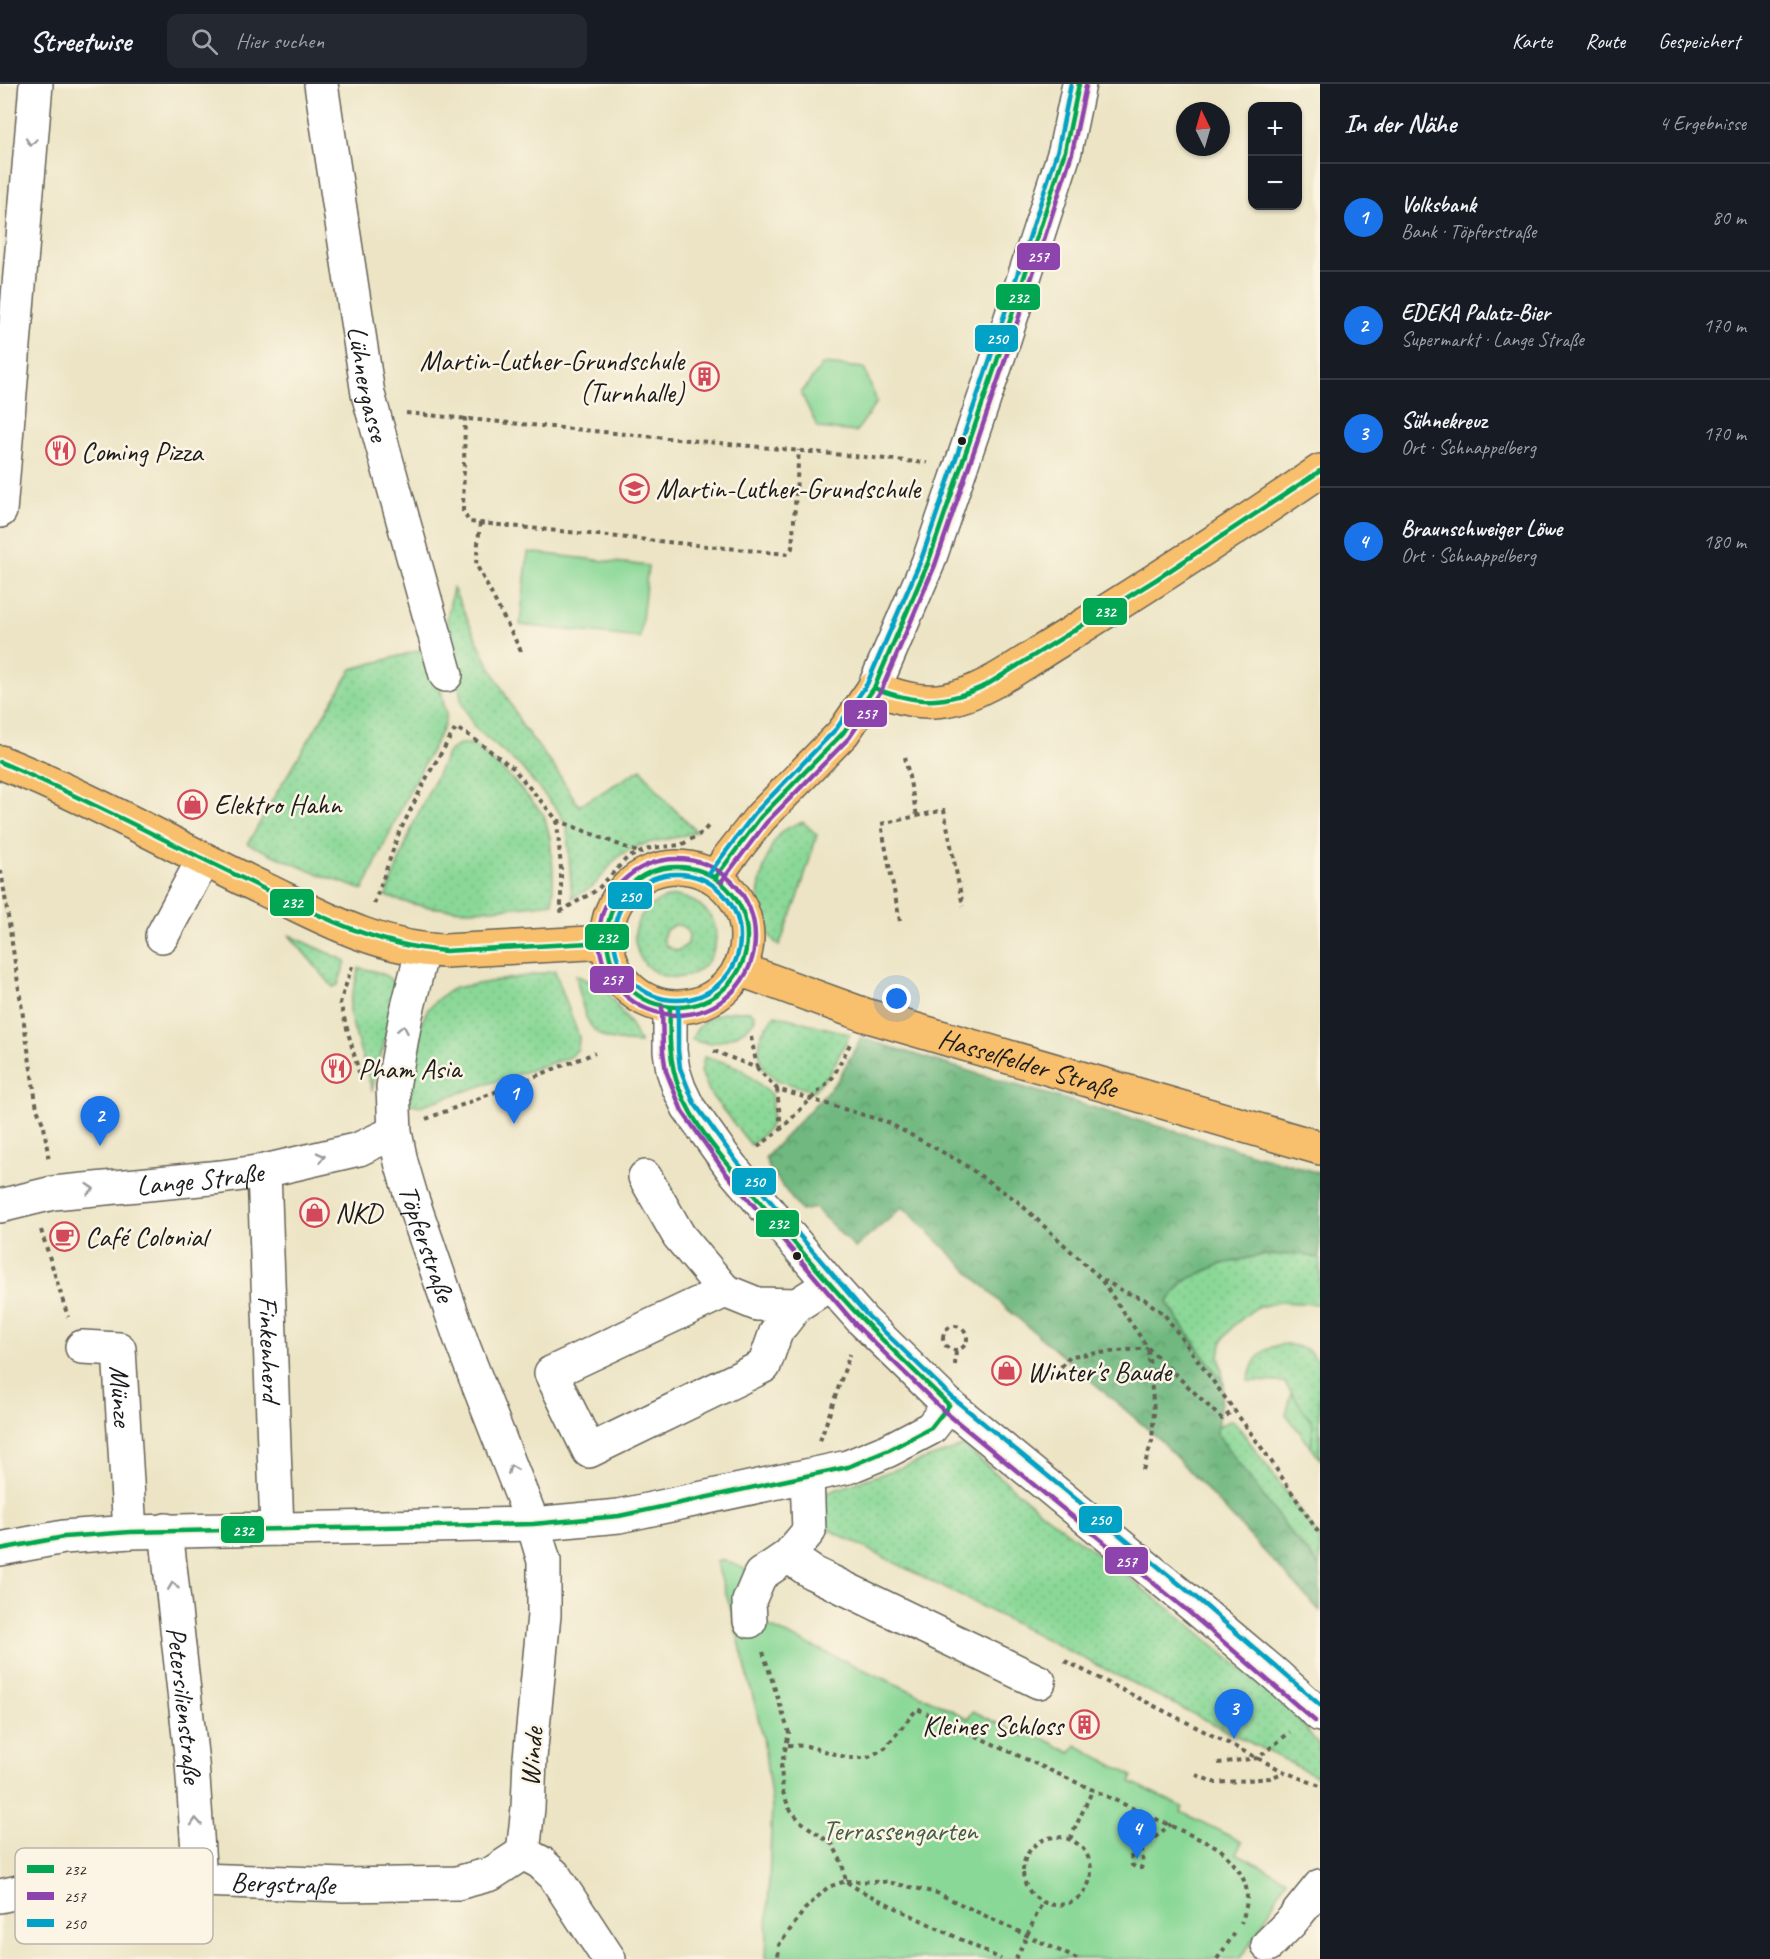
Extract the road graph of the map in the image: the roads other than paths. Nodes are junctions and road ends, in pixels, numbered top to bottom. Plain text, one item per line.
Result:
1 (36, 84) edge
2 (321, 84) edge
3 (1079, 84) edge
4 (1320, 471) edge
5 (0, 511) edge
6 (446, 675) dead end
7 (874, 688) junction
8 (0, 762) edge
9 (203, 860) junction
10 (715, 878) junction
11 (162, 936) dead end
12 (606, 942) junction
13 (423, 951) junction
14 (739, 969) junction
15 (670, 1007) junction
16 (395, 1132) junction
17 (1320, 1148) edge
18 (264, 1171) junction
19 (645, 1177) dead end
20 (0, 1206) edge
21 (830, 1284) junction
22 (725, 1291) junction
23 (796, 1305) junction
24 (82, 1347) road end
25 (949, 1405) junction
26 (807, 1476) junction
27 (533, 1524) junction
28 (277, 1529) junction
29 (166, 1530) junction
30 (130, 1532) junction
31 (0, 1549) edge
32 (788, 1556) junction
33 (750, 1621) dead end
34 (1039, 1682) dead end
35 (1318, 1713) edge
36 (198, 1848) edge
37 (523, 1853) junction
38 (213, 1880) edge
39 (1320, 1886) edge
40 (15, 1893) edge
41 (0, 1896) edge
42 (1268, 1945) dead end
43 (609, 1959) edge

1 -> 5 street
2 - 6 street, Lühnergasse
3 - 7 street
4 - 7 main road
7 - 10 main road
8 - 9 main road
9 - 11 street
9 - 13 main road
10 - 12 main road
10 - 14 main road
12 - 13 main road
12 - 15 main road
16 -> 13 street, Töpferstraße
14 - 15 main road
14 - 17 main road, Hasselfelder Straße
15 - 21 street
18 -> 16 street, Lange Straße
27 -> 16 street, Töpferstraße
20 -> 18 street, Lange Straße
18 - 28 street, Finkenherd
19 - 22 street
21 - 23 street
21 - 25 street
22 - 23 street
22 - 23 street
24 - 30 street, Münze
25 - 26 street
25 - 35 street
26 - 27 street
26 - 32 street
27 - 28 street
27 - 37 street, Winde
28 - 29 street
29 - 30 street
36 -> 29 street, Petersilienstraße
30 - 31 street
32 - 33 street
32 - 34 street
37 - 38 street, Bergstraße
37 - 43 street
39 - 42 street
40 - 41 street, Bergstraße

